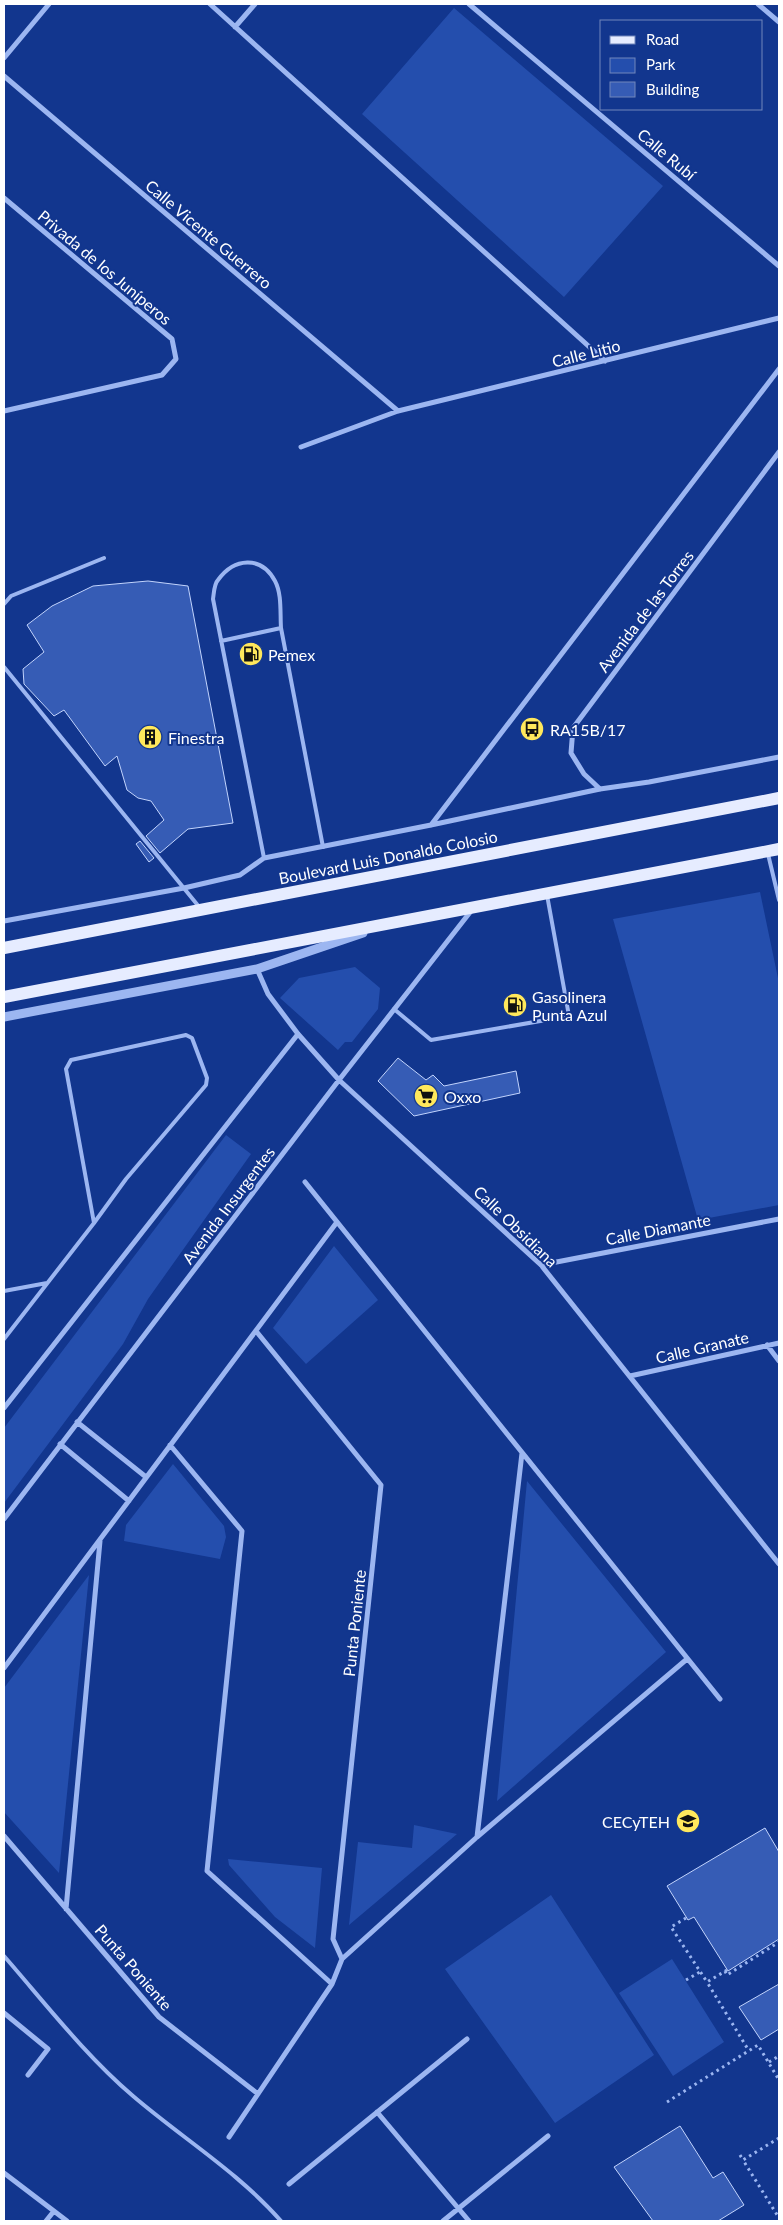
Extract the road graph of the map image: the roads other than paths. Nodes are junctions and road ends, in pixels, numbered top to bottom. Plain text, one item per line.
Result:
1 (49, 4) edge
2 (210, 4) edge
3 (256, 4) edge
4 (470, 4) edge
5 (758, 4) edge
6 (779, 22) edge
7 (235, 27) junction
8 (4, 58) edge
9 (4, 76) edge
10 (4, 198) edge
11 (779, 266) edge
12 (779, 318) edge
13 (605, 361) junction
14 (779, 369) edge
15 (4, 411) edge
16 (398, 411) junction
17 (301, 447) dead end
18 (779, 452) edge
19 (104, 558) dead end
20 (4, 604) edge
21 (281, 628) junction
22 (221, 641) junction
23 (4, 667) edge
24 (779, 757) edge
25 (600, 789) junction
26 (779, 798) edge
27 (431, 826) junction
28 (323, 847) junction
29 (773, 850) edge
30 (264, 858) junction
31 (184, 888) junction
32 (547, 895) junction
33 (779, 900) edge
34 (474, 906) junction
35 (201, 910) junction
36 (4, 921) edge
37 (384, 926) junction
38 (4, 948) edge
39 (257, 969) junction
40 (4, 998) edge
41 (394, 1009) junction
42 (4, 1017) edge
43 (298, 1034) junction
44 (339, 1080) junction
45 (305, 1182) dead end
46 (779, 1219) edge
47 (338, 1222) junction
48 (94, 1224) junction
49 (541, 1265) junction
50 (47, 1283) junction
51 (4, 1291) edge
52 (256, 1331) junction
53 (4, 1339) edge
54 (779, 1343) edge
55 (767, 1345) junction
56 (779, 1361) edge
57 (630, 1376) junction
58 (4, 1408) edge
59 (77, 1422) junction
60 (60, 1444) junction
61 (170, 1445) junction
62 (522, 1452) junction
63 (146, 1478) junction
64 (129, 1501) junction
65 (4, 1519) edge
66 (100, 1539) junction
67 (779, 1564) edge
68 (687, 1659) junction
69 (4, 1668) edge
70 (720, 1699) dead end
71 (4, 1836) edge
72 (477, 1837) junction
73 (66, 1909) junction
74 (4, 1956) edge
75 (342, 1959) junction
76 (332, 1984) junction
77 (4, 2013) edge
78 (467, 2038) dead end
79 (28, 2075) dead end
80 (258, 2094) junction
81 (377, 2112) junction
82 (548, 2136) dead end
83 (229, 2137) dead end
84 (4, 2173) edge
85 (289, 2184) dead end
86 (458, 2209) junction
87 (54, 2211) junction
88 (46, 2221) edge
89 (67, 2221) edge
90 (281, 2221) edge
91 (444, 2221) edge
92 (469, 2221) edge

1 - 8 street
2 - 7 street
3 - 7 street
4 - 11 street, Calle Rubí
5 - 6 street
7 - 13 street
9 - 16 street, Calle Vicente Guerrero
10 - 15 street, Privada de los Juníperos
12 - 13 street, Calle Litio
13 - 16 street, Calle Litio
14 - 27 street
16 - 17 street, Calle Litio
18 - 25 street, Avenida de las Torres
19 - 20 lane
21 - 22 lane
21 - 22 lane
21 - 28 lane
22 - 30 lane
23 - 31 lane
24 - 25 street
25 - 27 street
26 - 35 main road, Boulevard Luis Donaldo Colosio
27 - 28 street
28 - 30 street
29 - 32 main road
29 - 33 lane
30 - 31 street
31 - 35 lane
31 - 36 street
32 - 34 main road
32 - 41 lane
34 - 37 main road
34 - 41 street, Avenida Insurgentes
35 - 38 main road, Boulevard Luis Donaldo Colosio
37 - 39 street
37 - 40 main road
39 - 42 street
39 - 43 street, Calle Obsidiana
41 - 44 street, Avenida Insurgentes
43 - 44 street, Calle Obsidiana
43 - 58 street
44 - 49 street, Calle Obsidiana
44 - 59 street, Avenida Insurgentes
45 - 47 street
46 - 49 street, Calle Diamante
47 - 52 street
47 - 62 street
48 - 48 lane
48 - 50 lane
49 - 57 street, Calle Obsidiana
50 - 51 lane
50 - 53 lane
52 - 61 street
52 - 75 street, Punta Poniente
54 - 55 street, Calle Granate
55 - 56 street
55 - 57 street, Calle Granate
57 - 67 street, Calle Obsidiana
59 - 60 street, Avenida Insurgentes
59 - 63 street
60 - 64 street
60 - 65 street, Avenida Insurgentes
61 - 63 street
61 - 76 street
62 - 68 street
62 - 72 street
63 - 64 street
64 - 66 street
66 - 69 street
66 - 73 street
68 - 70 street
68 - 72 street
71 - 73 street, Punta Poniente
72 - 75 street
73 - 80 street, Punta Poniente
74 - 90 lane
75 - 76 street
76 - 80 street
77 - 79 street
78 - 81 street
80 - 83 street
81 - 85 street
81 - 86 street
82 - 86 street
84 - 87 street
86 - 91 street
86 - 92 street
87 - 88 street
87 - 89 street

